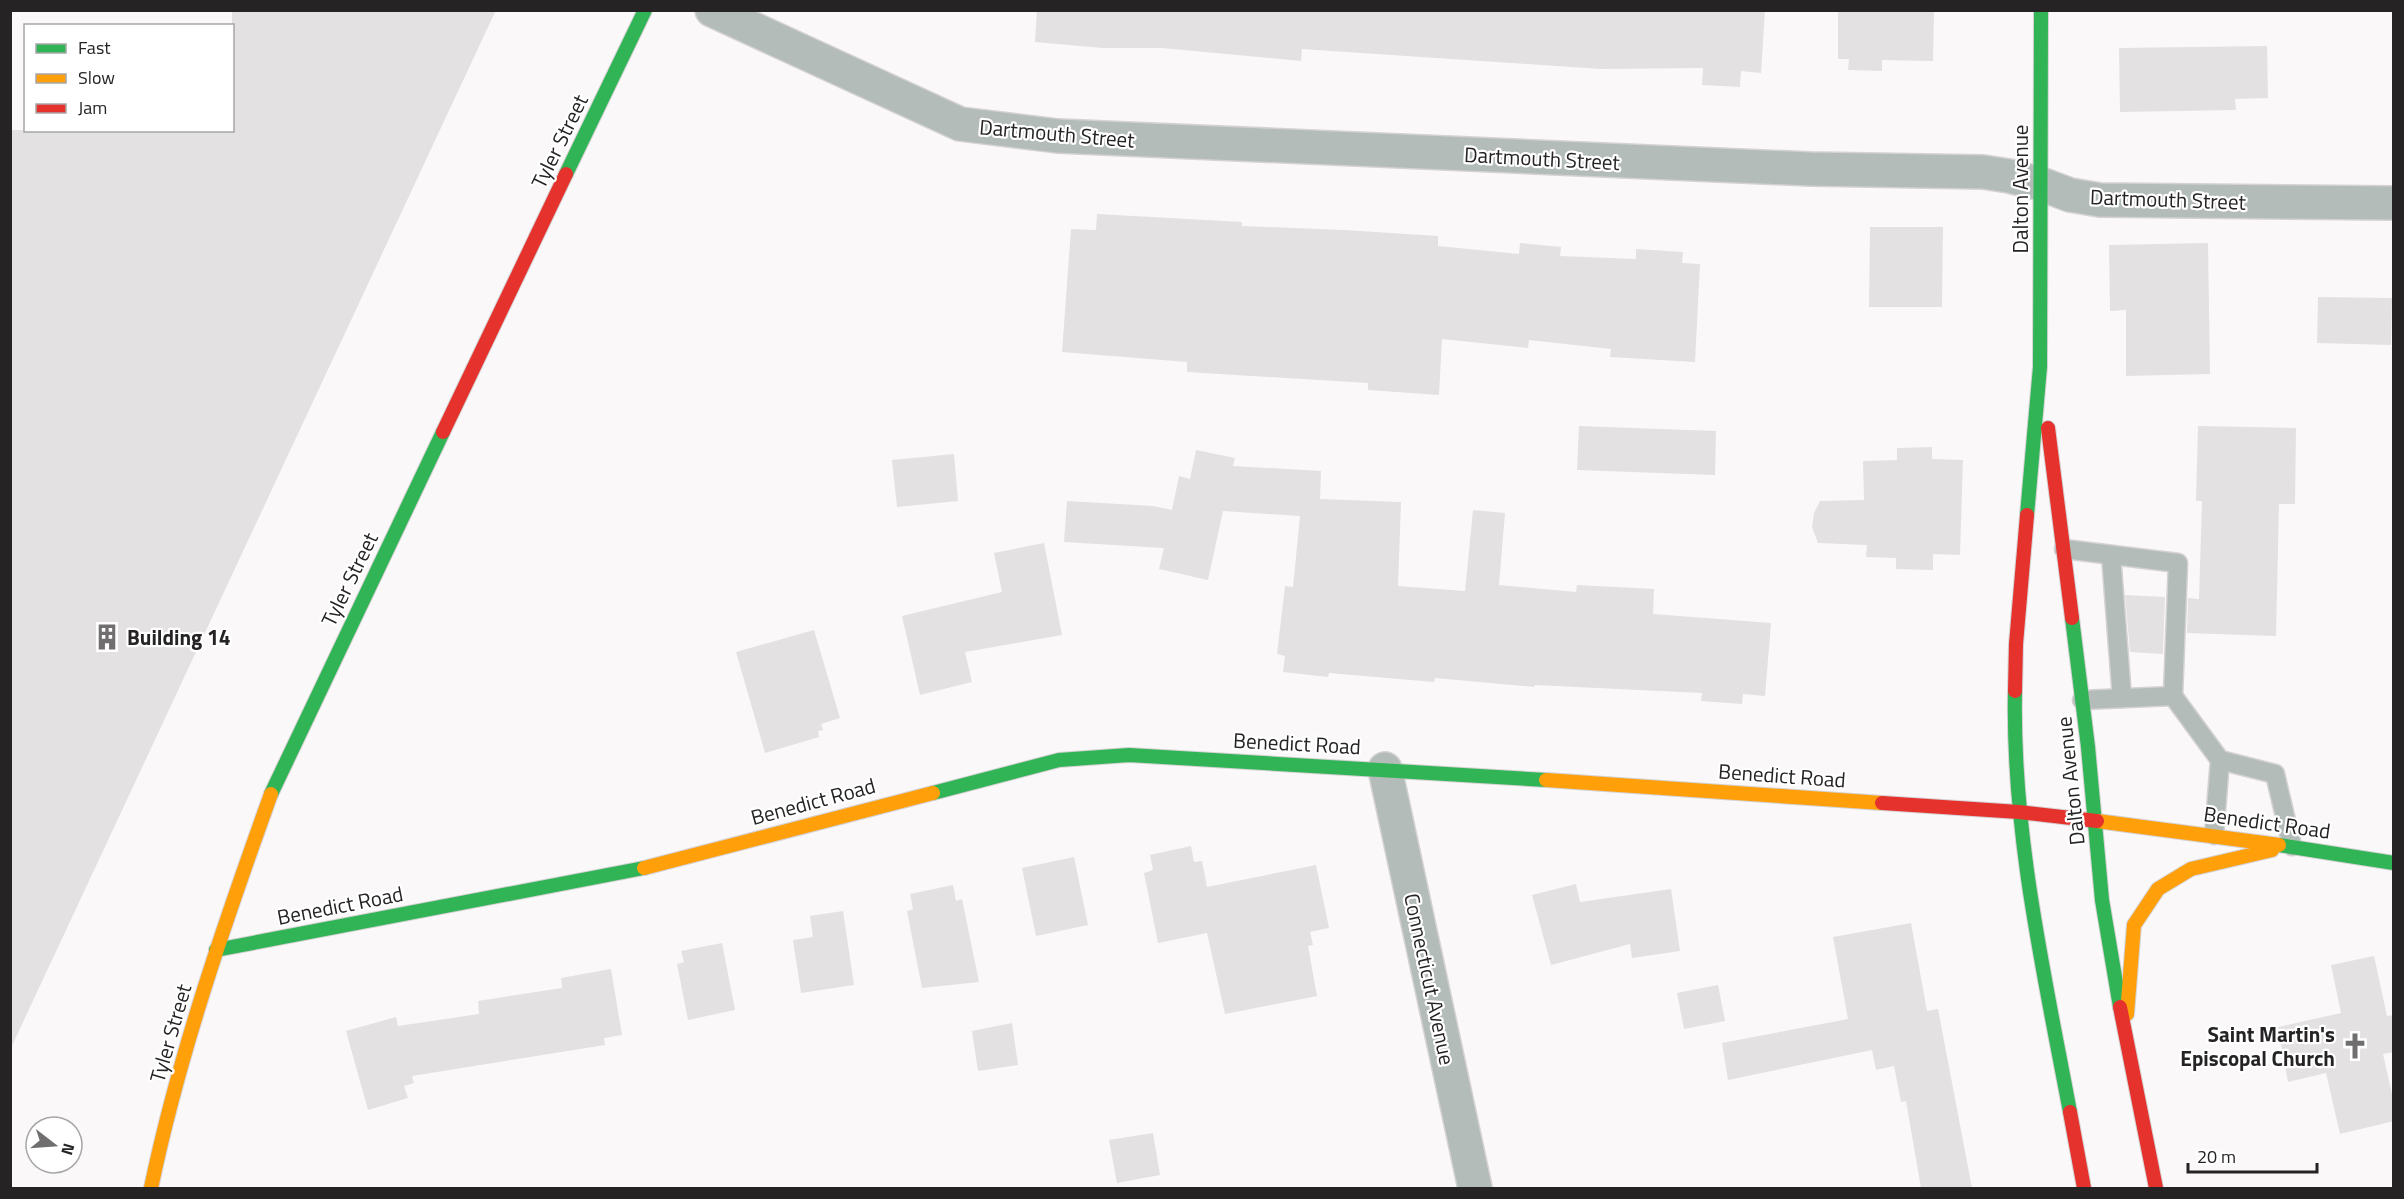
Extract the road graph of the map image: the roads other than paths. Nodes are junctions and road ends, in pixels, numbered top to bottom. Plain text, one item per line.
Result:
1 (645, 10) edge
2 (712, 10) edge
3 (2041, 10) edge
4 (2041, 184) junction
5 (2394, 203) edge
6 (2040, 367) junction
7 (2064, 549) junction
8 (2112, 555) junction
9 (2173, 696) junction
10 (2122, 698) junction
11 (2082, 700) junction
12 (2220, 760) junction
13 (1385, 769) junction
14 (2019, 812) junction
15 (2096, 821) junction
16 (2214, 835) junction
17 (2292, 846) junction
18 (2394, 863) edge
19 (216, 950) junction
20 (2126, 1040) junction
21 (151, 1188) edge
22 (1475, 1188) edge
23 (2084, 1188) edge
24 (2156, 1188) edge

1 - 19 street, Tyler Street
2 - 4 street, Dartmouth Street
3 - 4 street, Dalton Avenue
4 - 5 street, Dartmouth Street
4 - 6 street, Dalton Avenue
6 - 7 street, Dalton Avenue
6 - 14 street, Dalton Avenue
7 - 8 lane
7 - 11 street, Dalton Avenue
8 - 9 lane
8 - 10 lane
9 - 10 lane
9 - 12 lane
10 - 11 lane
11 - 15 street, Dalton Avenue
12 - 16 lane
12 - 17 lane
13 - 14 street, Benedict Road
13 - 19 street, Benedict Road
13 - 22 street, Connecticut Avenue
14 - 15 street, Benedict Road
14 - 23 street, Dalton Avenue
15 - 16 street, Benedict Road
15 - 20 street, Dalton Avenue
16 - 17 street, Benedict Road
17 - 18 street, Benedict Road
17 - 20 street
19 - 21 street, Tyler Street
20 - 24 street, Dalton Avenue

